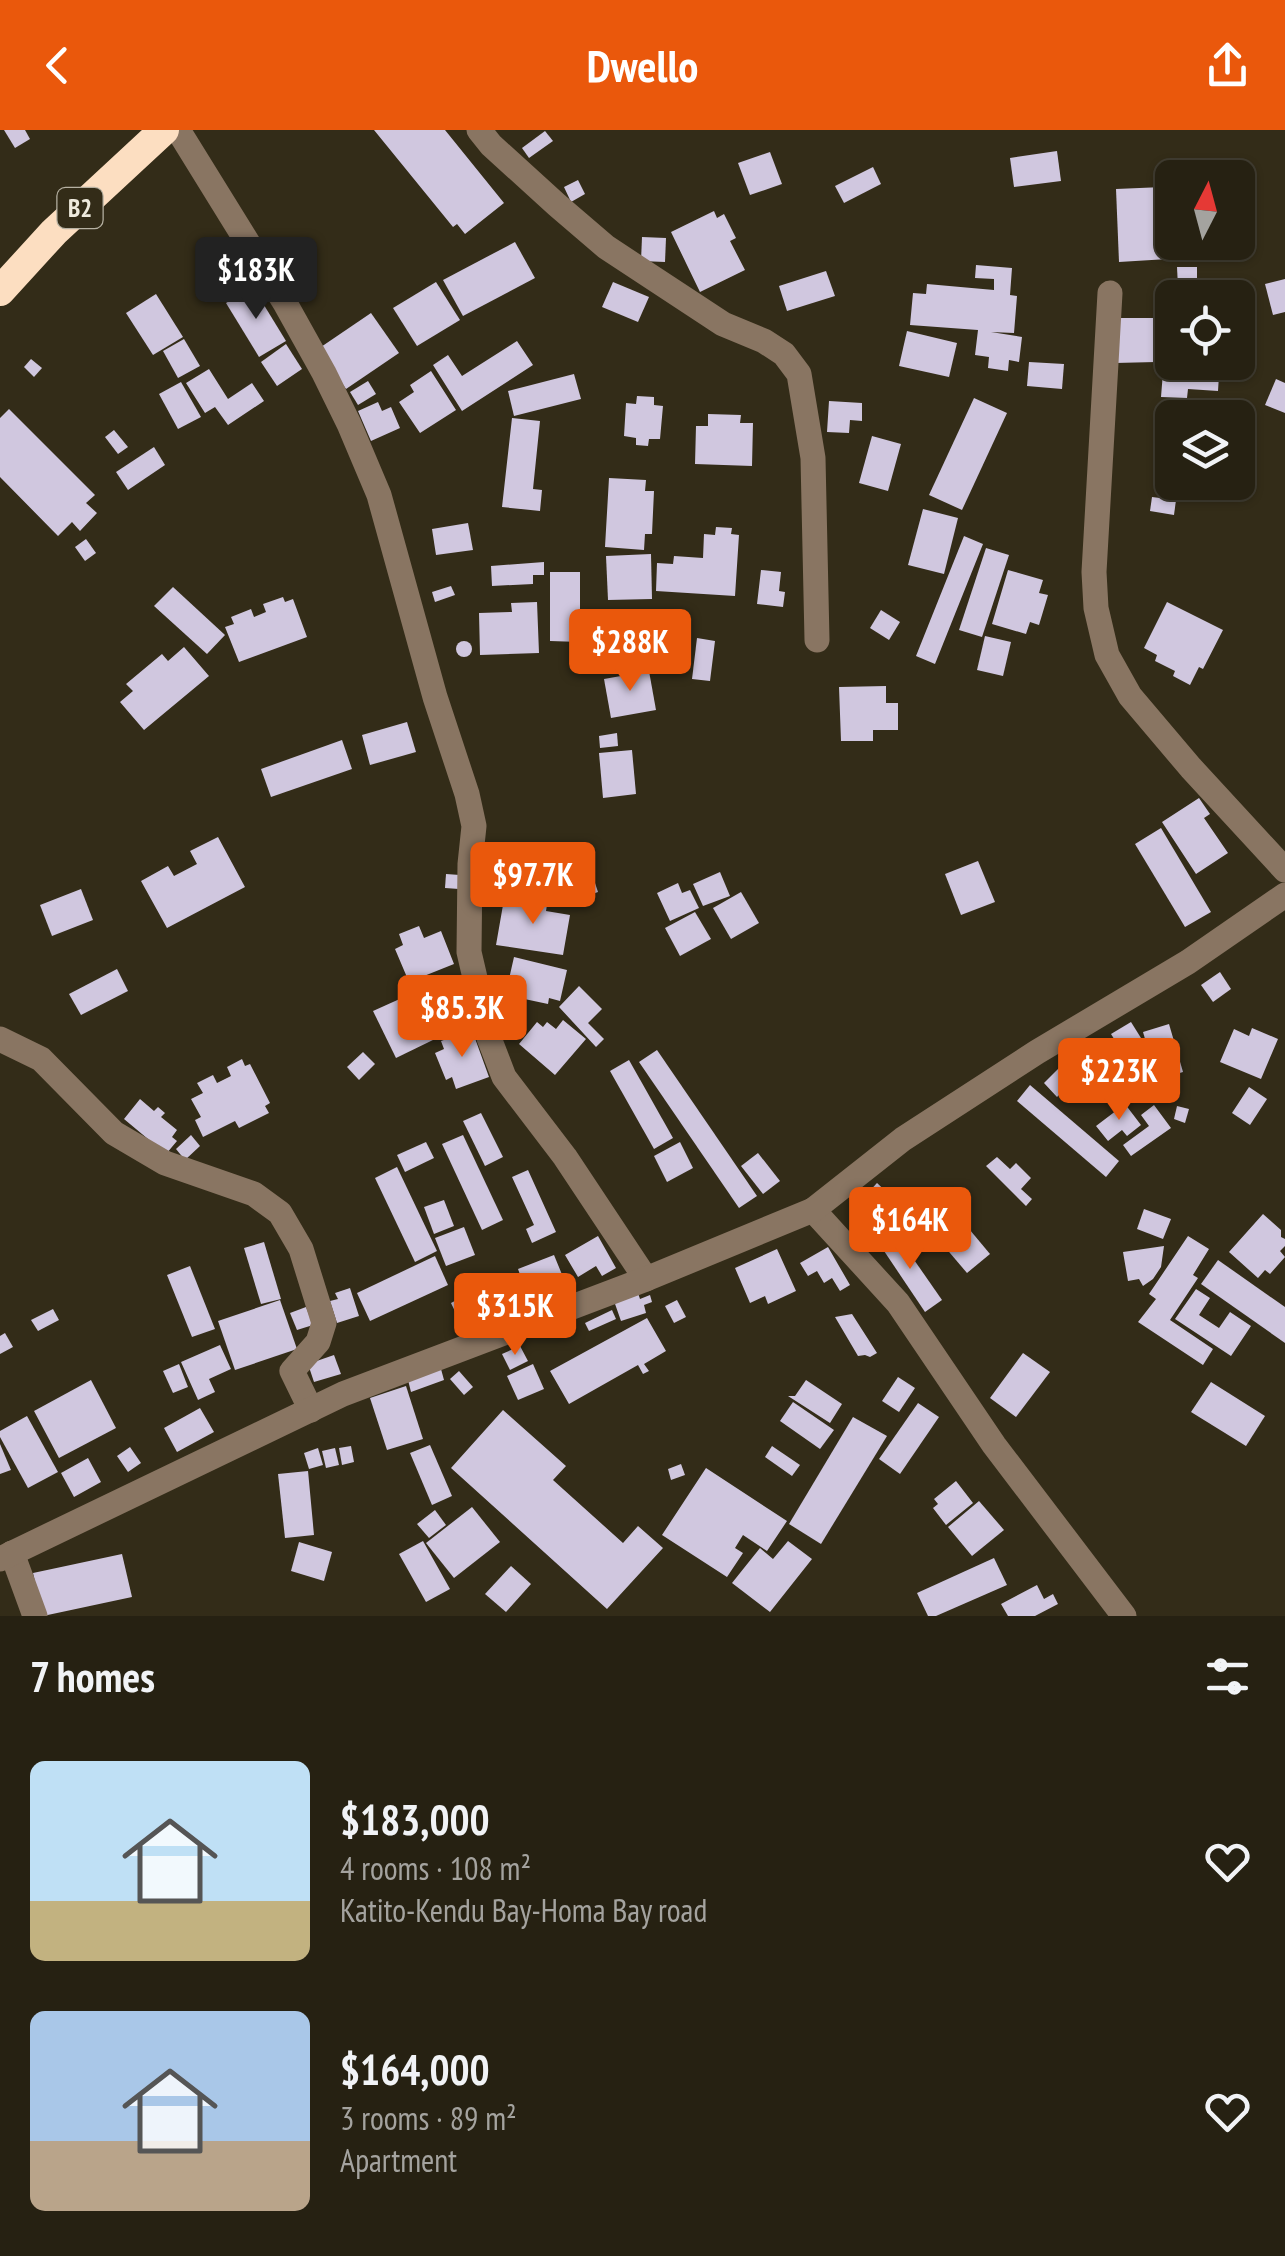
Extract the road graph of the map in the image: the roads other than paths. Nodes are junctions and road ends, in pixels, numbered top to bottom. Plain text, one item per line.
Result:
1 (164, 130) edge
2 (178, 130) edge
3 (479, 130) edge
4 (0, 291) edge
5 (1110, 293) dead end
6 (818, 640) dead end
7 (1285, 870) edge
8 (1285, 895) edge
9 (0, 1039) edge
10 (813, 1210) junction
11 (646, 1278) junction
12 (311, 1410) junction
13 (6, 1556) edge
14 (36, 1616) edge
15 (1124, 1616) edge

1 - 4 highway, B2
2 - 11 street
3 - 6 street
5 - 7 street
8 - 10 street
9 - 12 street
10 - 11 street
10 - 15 street
11 - 12 street
12 - 13 street
13 - 14 street

